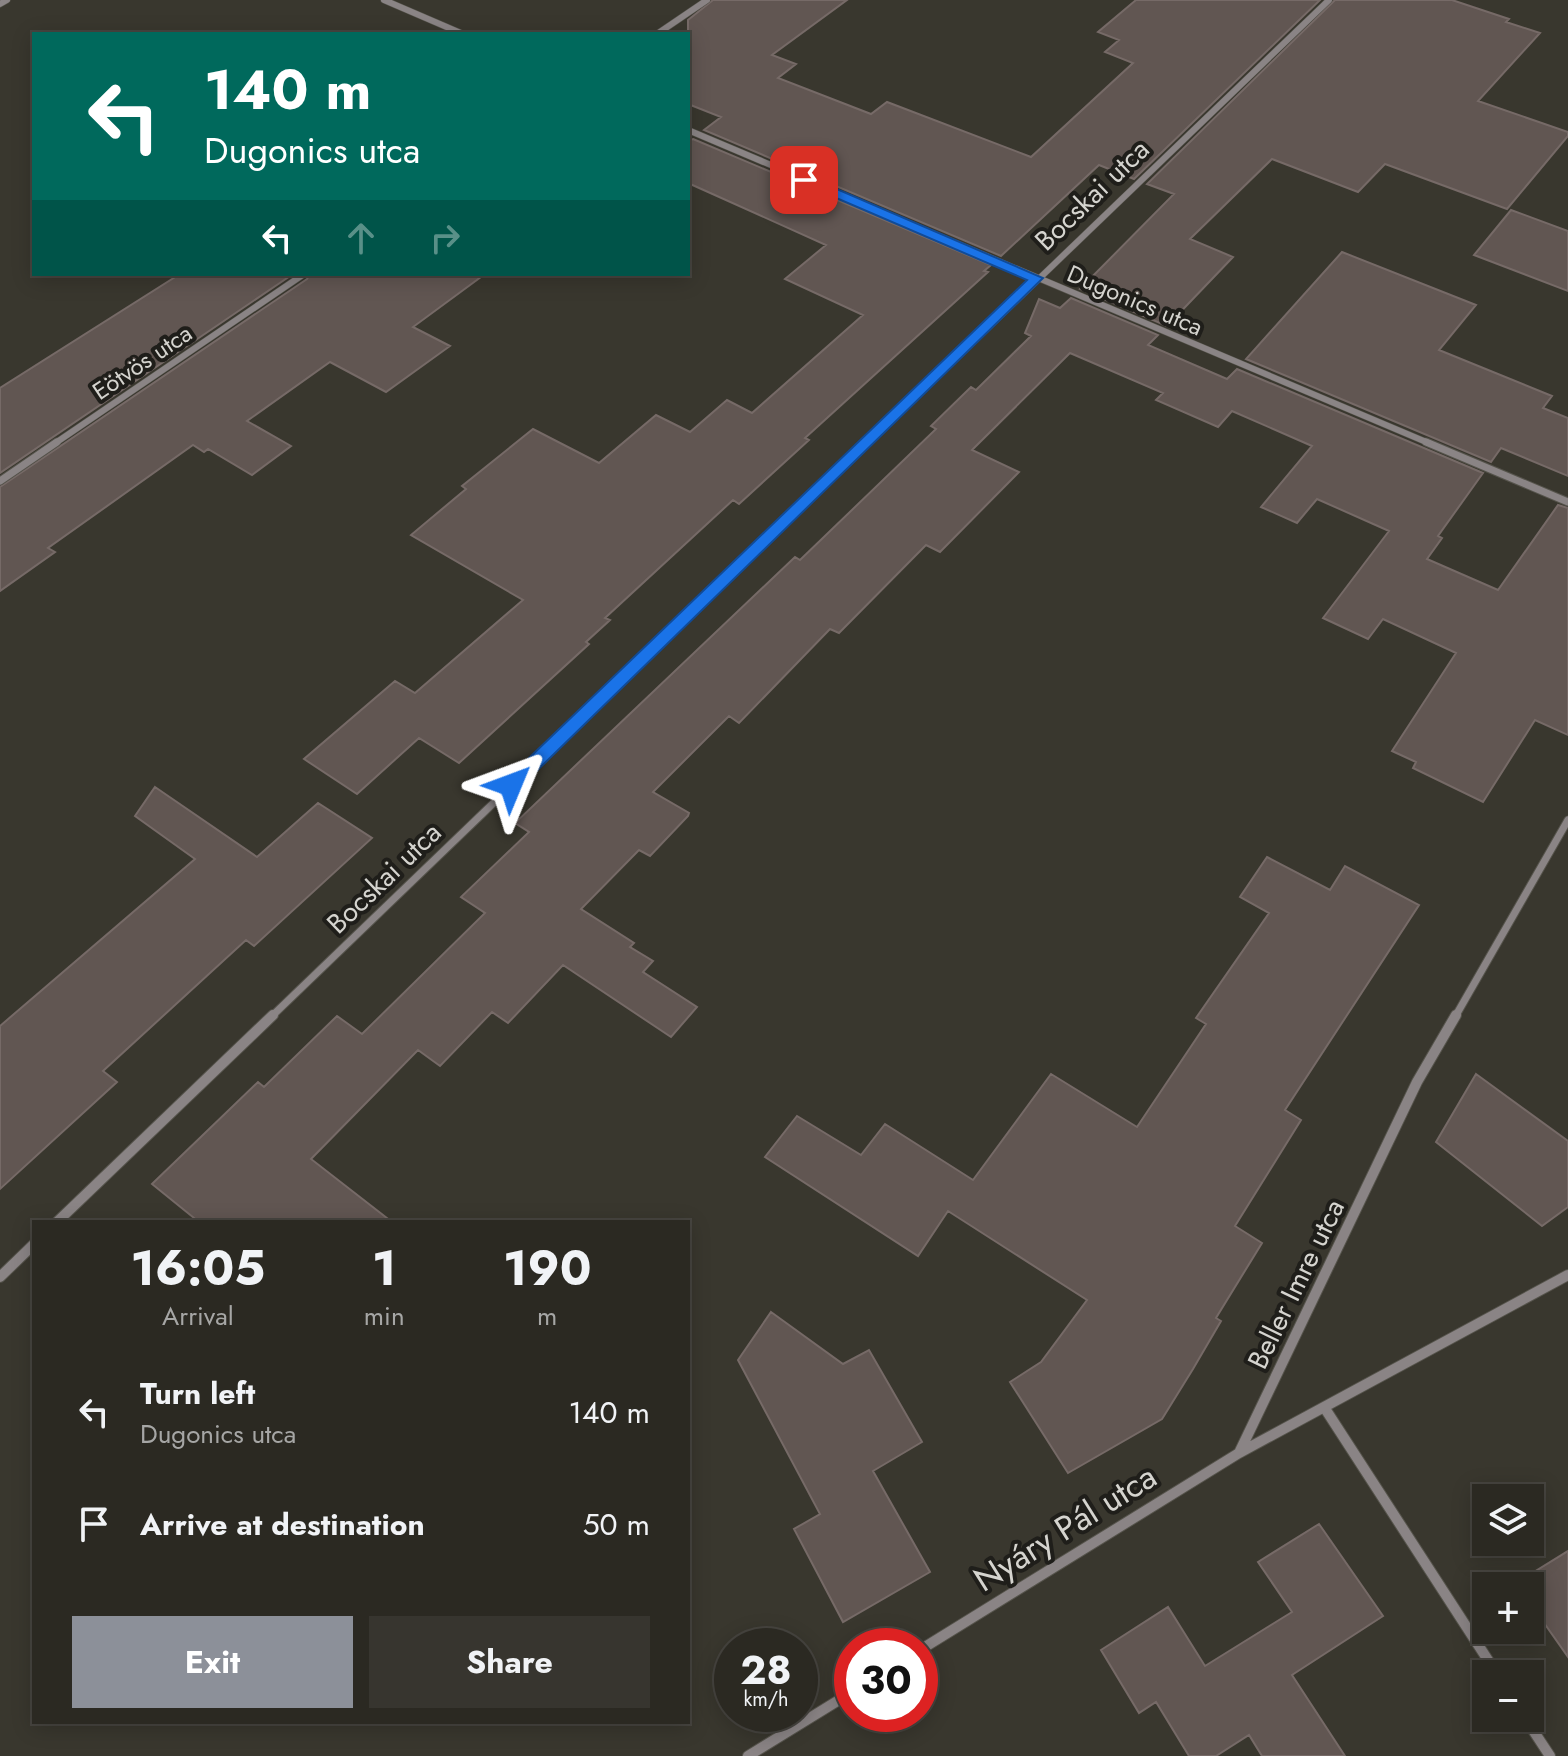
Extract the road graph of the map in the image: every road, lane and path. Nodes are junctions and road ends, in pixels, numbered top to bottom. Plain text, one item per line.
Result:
1 (7, 0) edge
2 (384, 0) edge
3 (707, 0) edge
4 (1329, 0) edge
5 (0, 4) edge
6 (458, 32) edge
7 (660, 32) edge
8 (690, 131) edge
9 (301, 276) edge
10 (1036, 278) junction
11 (0, 481) edge
12 (1568, 502) edge
13 (1568, 820) edge
14 (59, 1220) edge
15 (32, 1246) edge
16 (1568, 1275) edge
17 (0, 1277) edge
18 (1324, 1407) junction
19 (1239, 1453) junction
20 (938, 1639) edge
21 (1488, 1660) edge
22 (834, 1703) edge
23 (1534, 1732) edge
24 (748, 1756) edge
25 (1550, 1756) edge

1 - 5 street
2 - 6 street
3 - 7 street
4 - 10 street, Bocskai utca
8 - 10 street, Dugonics utca
9 - 11 street, Eötvös utca
10 - 12 street, Dugonics utca
10 - 14 street, Bocskai utca
13 - 19 street, Beller Imre utca
15 - 17 street
16 - 18 street
18 - 19 street
18 - 21 street
19 - 20 street, Nyáry Pál utca
22 - 24 street
23 - 25 street

